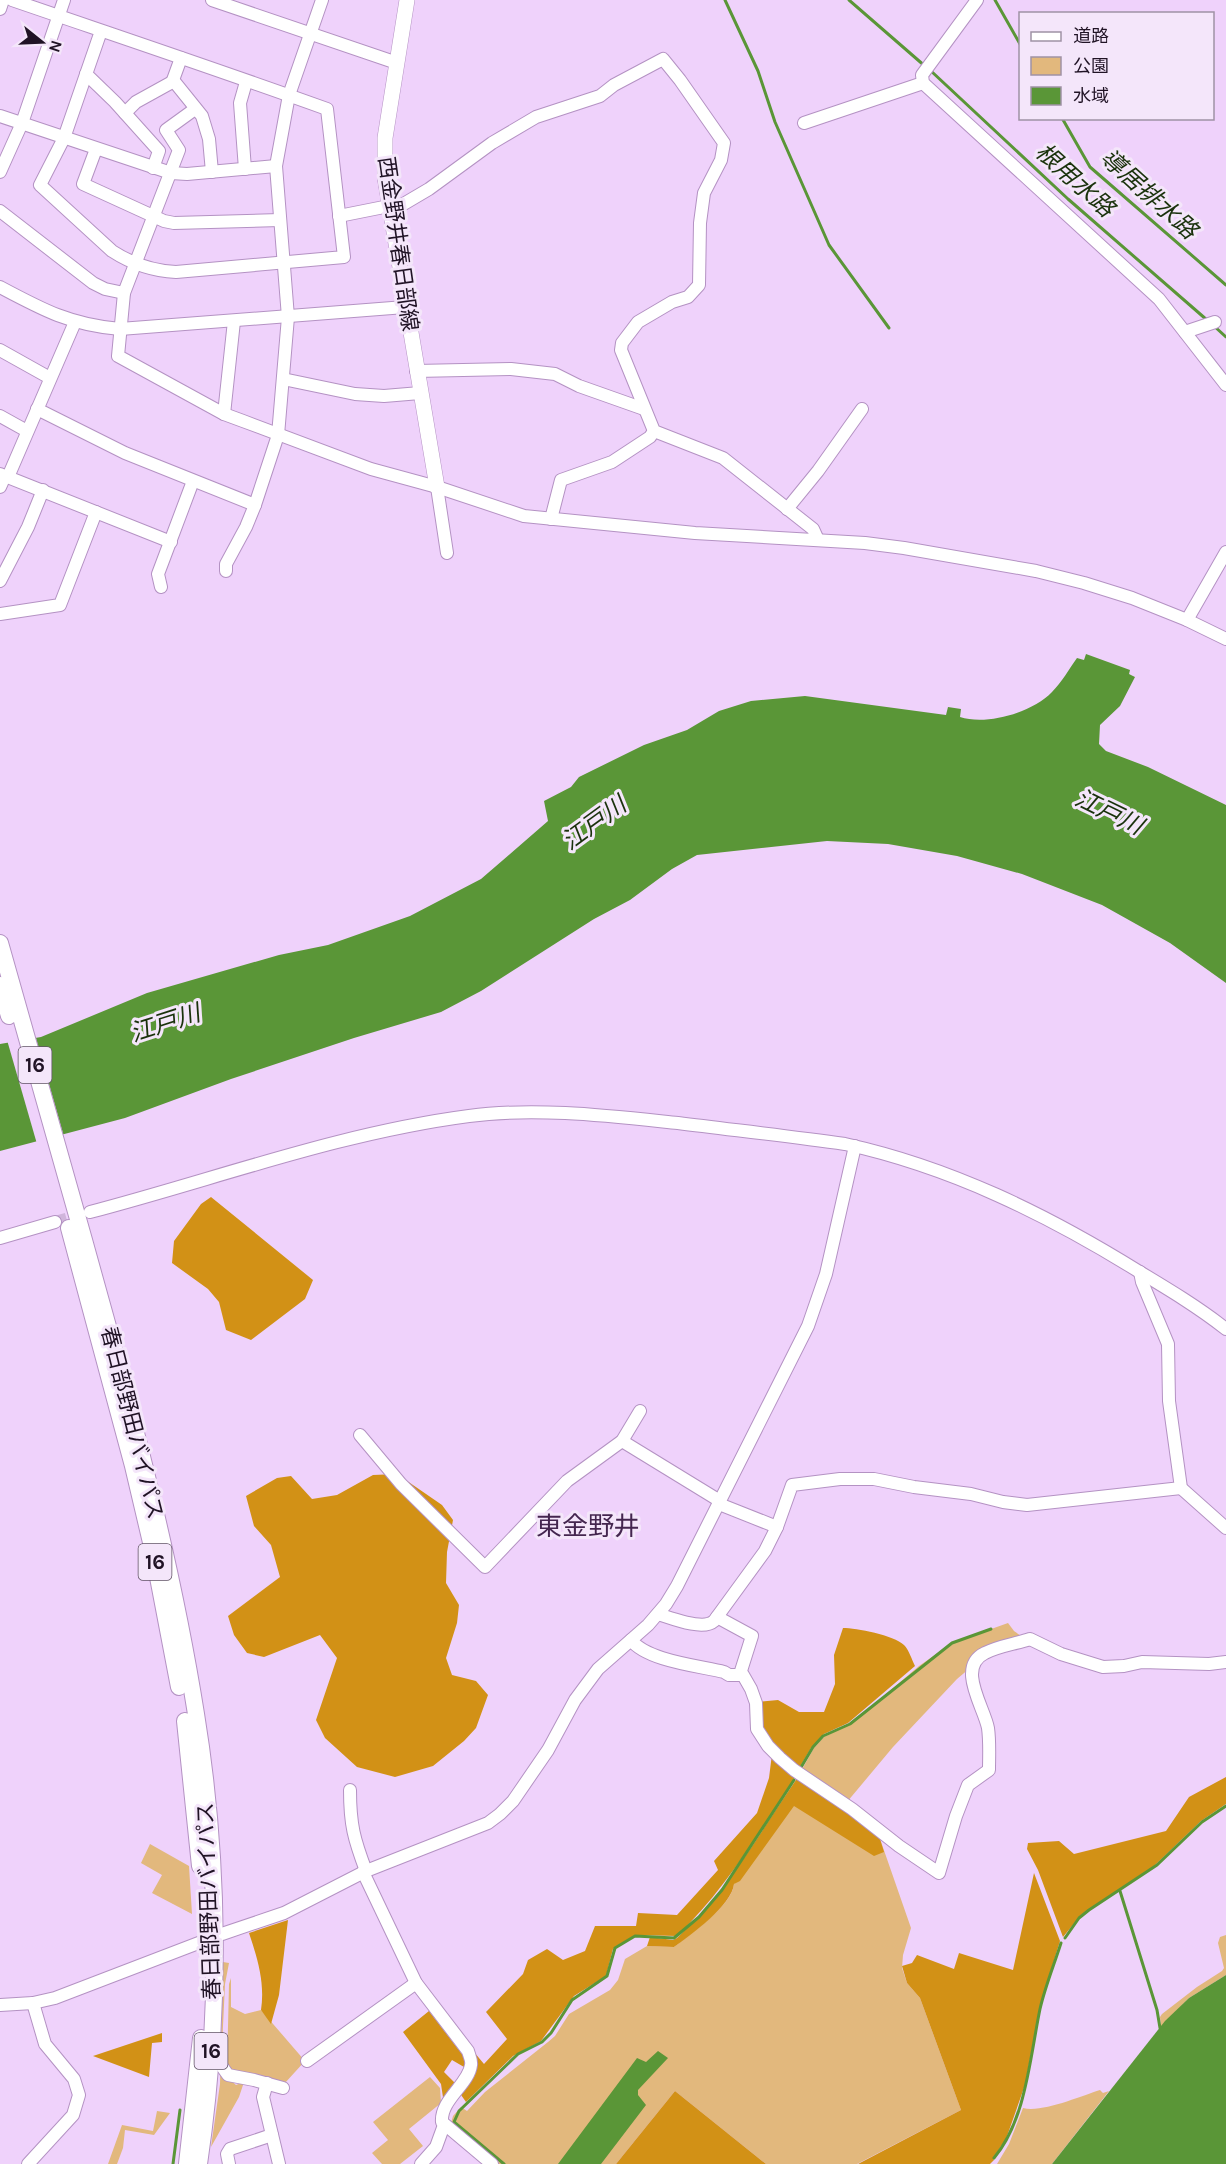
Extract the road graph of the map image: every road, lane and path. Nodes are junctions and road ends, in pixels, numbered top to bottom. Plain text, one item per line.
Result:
1 (3, 0) edge
2 (12, 0) edge
3 (64, 0) edge
4 (212, 0) edge
5 (322, 0) edge
6 (407, 0) edge
7 (977, 0) edge
8 (0, 9) edge
9 (58, 16) junction
10 (101, 31) junction
11 (309, 35) junction
12 (181, 58) junction
13 (397, 63) junction
14 (86, 74) junction
15 (174, 81) junction
16 (246, 82) junction
17 (923, 83) junction
18 (289, 95) junction
19 (195, 109) junction
20 (124, 113) junction
21 (0, 116) edge
22 (22, 123) junction
23 (804, 123) dead end
24 (64, 138) junction
25 (96, 149) junction
26 (276, 166) junction
27 (153, 168) junction
28 (245, 169) junction
29 (0, 172) edge
30 (212, 172) junction
31 (171, 173) junction
32 (390, 209) junction
33 (0, 211) edge
34 (339, 216) junction
35 (153, 217) junction
36 (280, 220) junction
37 (285, 262) junction
38 (135, 263) junction
39 (0, 287) edge
40 (124, 293) junction
41 (405, 307) junction
42 (288, 317) junction
43 (234, 321) junction
44 (75, 322) junction
45 (1215, 322) dead end
46 (120, 329) junction
47 (1185, 332) junction
48 (0, 350) edge
49 (416, 371) junction
50 (50, 378) junction
51 (283, 379) junction
52 (1226, 385) edge
53 (420, 393) junction
54 (37, 408) junction
55 (644, 409) junction
56 (862, 410) dead end
57 (224, 414) junction
58 (0, 416) edge
59 (27, 431) junction
60 (654, 431) junction
61 (278, 435) junction
62 (3, 479) edge
63 (193, 481) junction
64 (437, 487) junction
65 (43, 490) junction
66 (255, 505) junction
67 (787, 508) junction
68 (96, 512) junction
69 (551, 519) junction
70 (818, 540) junction
71 (171, 542) junction
72 (1226, 552) edge
73 (447, 553) dead end
74 (226, 571) dead end
75 (1221, 571) edge
76 (0, 581) edge
77 (160, 587) dead end
78 (0, 614) edge
79 (1187, 620) junction
80 (1226, 639) edge
81 (0, 943) edge
82 (0, 985) edge
83 (855, 1146) junction
84 (65, 1190) junction
85 (90, 1212) tunnel mouth
86 (55, 1222) tunnel mouth
87 (0, 1238) edge
88 (1140, 1272) junction
89 (1226, 1329) edge
90 (640, 1411) dead end
91 (360, 1435) dead end
92 (622, 1441) junction
93 (1181, 1488) junction
94 (720, 1503) junction
95 (777, 1527) junction
96 (1226, 1528) edge
97 (658, 1614) junction
98 (717, 1617) junction
99 (631, 1640) junction
100 (1226, 1662) edge
101 (740, 1674) junction
102 (350, 1790) dead end
103 (365, 1871) junction
104 (209, 1939) junction
105 (416, 1983) junction
106 (33, 2003) junction
107 (0, 2005) edge
108 (307, 2061) dead end
109 (223, 2068) dead end
110 (267, 2083) junction
111 (283, 2088) dead end
112 (444, 2125) junction
113 (272, 2135) junction
114 (28, 2164) edge
115 (187, 2164) edge
116 (199, 2164) edge
117 (229, 2164) edge
118 (279, 2164) edge
119 (421, 2164) edge
120 (492, 2164) edge

1 - 8 street
2 - 9 street
3 - 9 street
4 - 11 street
5 - 11 street
6 - 13 main road, 西金野井春日部線
7 - 17 street
9 - 10 street
9 - 22 street
10 - 12 street
10 - 14 street
11 - 13 street
11 - 18 street
12 - 15 street
12 - 16 street
13 - 32 main road, 西金野井春日部線
14 - 20 street
14 - 24 street
15 - 19 street
15 - 20 street
16 - 18 street
16 - 28 street
17 - 23 street
17 - 47 street
18 - 26 street
18 - 34 street
19 - 30 street
19 - 31 street
20 - 27 street
21 - 22 street
22 - 24 street
22 - 29 street
24 - 25 street
24 - 38 street
25 - 27 street
25 - 35 street
26 - 28 street
26 - 36 street
27 - 31 street
28 - 30 street
30 - 31 street
31 - 35 street
32 - 34 street
32 - 41 main road, 西金野井春日部線
32 - 55 street
33 - 40 street
34 - 37 street
35 - 36 street
35 - 38 street
36 - 37 street
37 - 38 street
37 - 42 street
38 - 40 street
39 - 44 street
40 - 46 street
41 - 42 street
41 - 49 main road, 西金野井春日部線
42 - 43 street
42 - 51 street
43 - 46 street
43 - 57 street
44 - 46 street
44 - 50 street
45 - 47 street
46 - 57 street
47 - 52 street
48 - 50 street
49 - 53 main road, 西金野井春日部線
49 - 55 street
50 - 54 street
51 - 53 street
51 - 61 street
53 - 64 main road, 西金野井春日部線
54 - 59 street
54 - 63 street
55 - 60 street
56 - 67 street
57 - 61 street
58 - 59 street
59 - 62 street
60 - 67 street
60 - 69 street
61 - 64 street
61 - 66 street
62 - 65 street
63 - 66 street
63 - 71 street
64 - 69 street
64 - 73 street
65 - 68 street
65 - 76 street
66 - 74 street
67 - 70 street
68 - 71 street
68 - 78 street
69 - 70 street
70 - 79 street
71 - 77 street
72 - 75 street
75 - 79 street
79 - 80 street
81 - 84 highway, 春日部野田バイパス / 16
82 - 84 highway, 春日部野田バイパス / 16
83 - 85 street
83 - 88 street
83 - 94 street
84 - 104 highway, 春日部野田バイパス / 16
86 - 87 street
88 - 89 street
88 - 93 street
90 - 92 street
91 - 92 street
92 - 94 street
93 - 95 street
93 - 96 street
94 - 95 street
94 - 97 street
95 - 98 street
97 - 98 street
97 - 99 street
98 - 101 street
99 - 101 street
99 - 103 street
100 - 101 street
102 - 103 street
103 - 104 street
103 - 105 street
104 - 106 street
104 - 115 highway, 春日部野田バイパス / 16
104 - 116 highway, 春日部野田バイパス / 16
105 - 108 street
105 - 112 street
106 - 107 street
106 - 114 street
109 - 110 street
110 - 111 street
110 - 113 street
112 - 119 street
112 - 120 street
113 - 117 street
113 - 118 street

